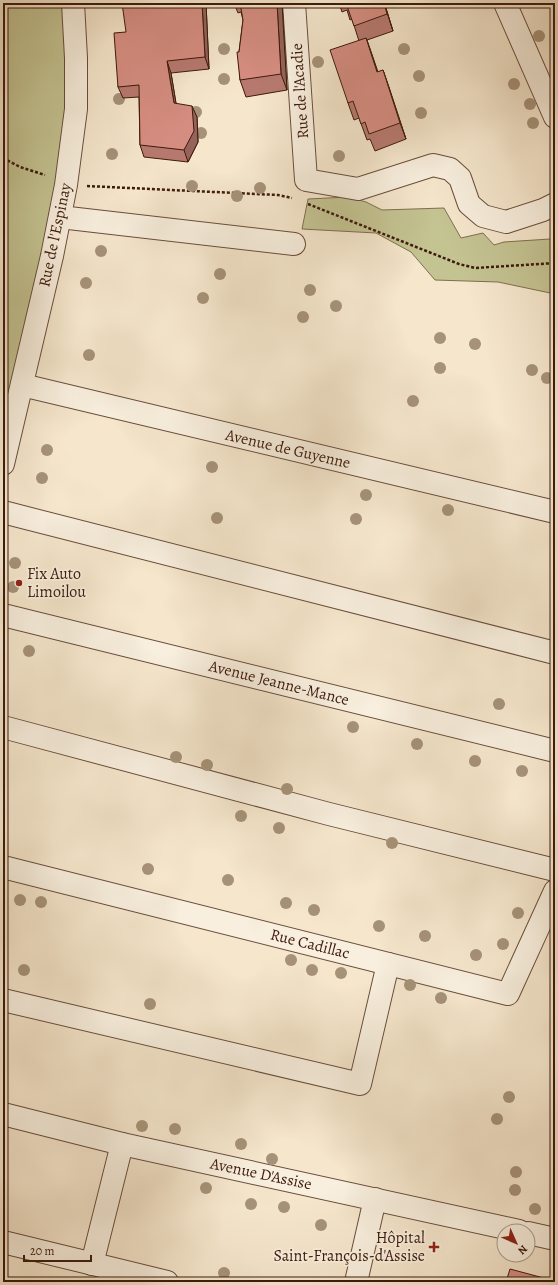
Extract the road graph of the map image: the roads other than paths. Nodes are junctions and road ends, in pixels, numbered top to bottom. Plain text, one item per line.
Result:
1 (74, 3) edge
2 (294, 3) edge
3 (505, 3) edge
4 (555, 118) edge
5 (555, 204) edge
6 (60, 217) junction
7 (294, 244) dead end
8 (22, 385) junction
9 (3, 464) edge
10 (3, 512) edge
11 (555, 512) edge
12 (3, 615) edge
13 (555, 653) edge
14 (3, 726) edge
15 (555, 751) edge
16 (3, 867) edge
17 (555, 870) edge
18 (555, 891) edge
19 (388, 964) junction
20 (3, 1000) edge
21 (3, 1114) edge
22 (122, 1144) junction
23 (375, 1200) junction
24 (496, 1226) edge
25 (536, 1235) edge
26 (555, 1239) edge
27 (3, 1242) edge
28 (92, 1264) junction
29 (167, 1282) edge
30 (356, 1282) edge

1 - 6 street, Rue de l'Espinay
2 - 5 street, Rue de l'Acadie
3 - 4 street
6 - 7 street
6 - 8 street, Rue de l'Espinay
8 - 9 street, Rue de l'Espinay
8 - 11 street, Avenue de Guyenne
10 - 13 street
12 - 15 street, Avenue Jeanne-Mance
14 - 17 street
16 - 19 street, Rue Cadillac
18 - 19 street, Rue Cadillac
19 - 20 street
21 - 22 street, Avenue D'Assise
22 - 23 street, Avenue D'Assise
22 - 28 street
23 - 24 street, Avenue D'Assise
23 - 30 street
25 - 26 street
27 - 28 street
28 - 29 street

